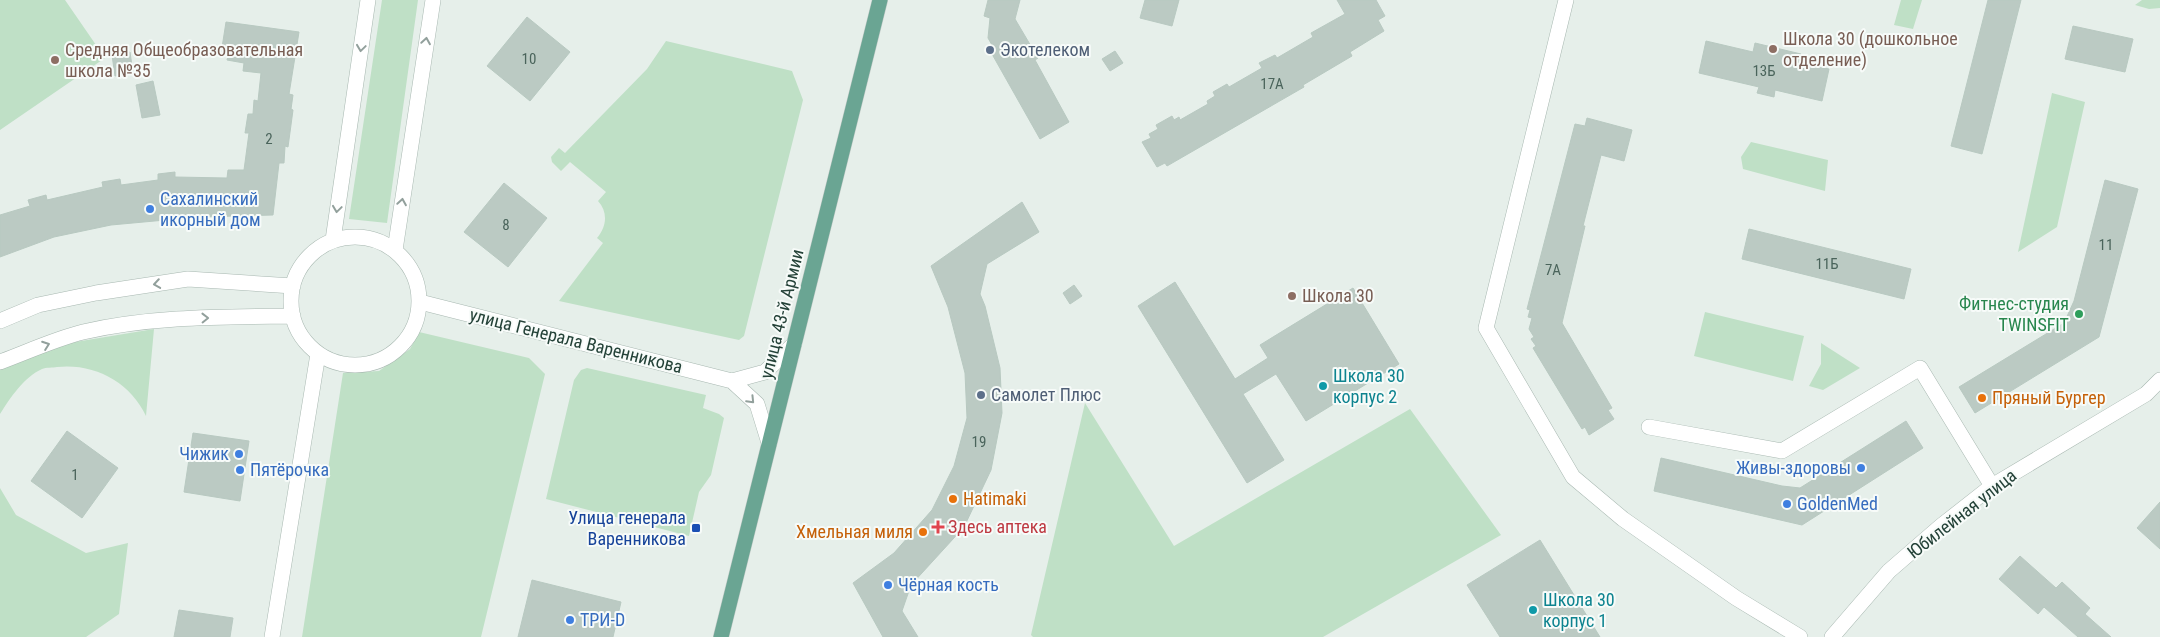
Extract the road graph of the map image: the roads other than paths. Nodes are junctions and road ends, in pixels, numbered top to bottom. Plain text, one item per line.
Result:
1 (368, 0) edge
2 (432, 0) edge
3 (880, 0) edge
4 (1566, 0) edge
5 (333, 240) junction
6 (395, 250) junction
7 (293, 286) junction
8 (420, 302) junction
9 (293, 316) junction
10 (0, 321) edge
11 (794, 344) junction
12 (318, 354) junction
13 (0, 362) edge
14 (2160, 380) edge
15 (732, 381) junction
16 (1649, 427) dead end
17 (769, 443) junction
18 (1992, 486) junction
19 (272, 637) edge
20 (721, 637) edge
21 (1800, 637) edge
22 (1832, 637) edge

1 -> 5 street
6 -> 2 street
3 - 11 main road, улица 43-й Армии
4 - 21 street
5 - 6 street
5 - 7 street
6 - 8 street
7 - 9 street
7 -> 10 street
8 - 12 street
8 - 15 street, улица Генерала Варенникова
9 - 12 street
13 -> 9 street
11 - 15 street, улица Генерала Варенникова
11 - 17 main road, улица 43-й Армии
12 - 19 street
14 - 18 street, Юбилейная улица
15 -> 17 street, улица Генерала Варенникова
16 - 18 street
17 - 20 main road, улица 43-й Армии
18 - 22 street, Юбилейная улица

